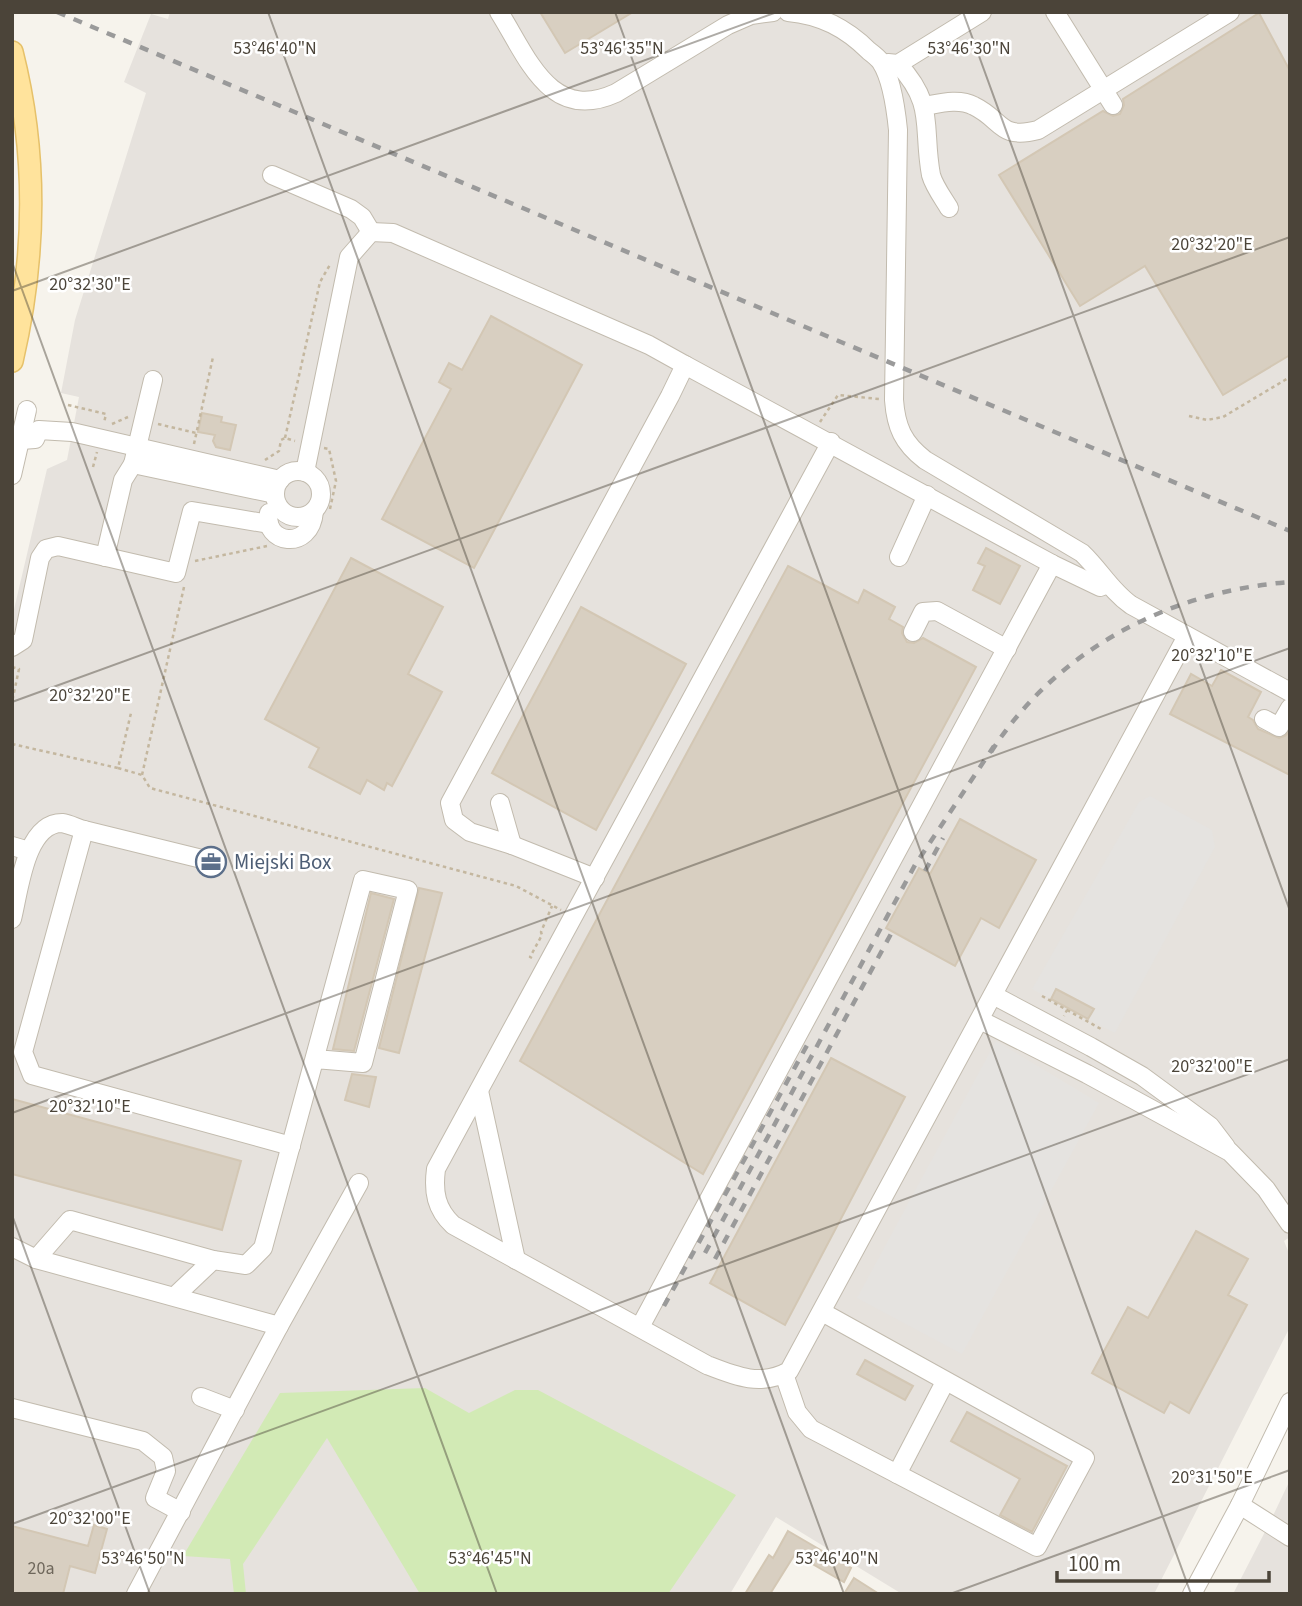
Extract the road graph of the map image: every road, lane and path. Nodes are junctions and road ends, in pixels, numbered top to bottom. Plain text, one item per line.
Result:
1 (499, 12) edge
2 (773, 12) edge
3 (788, 12) edge
4 (982, 12) edge
5 (1055, 12) edge
6 (1230, 12) edge
7 (12, 52) edge
8 (890, 63) junction
9 (1108, 98) junction
10 (925, 106) junction
11 (272, 176) dead end
12 (949, 208) dead end
13 (371, 232) junction
14 (333, 259) dead end
15 (213, 357) dead end
16 (12, 361) edge
17 (685, 365) junction
18 (1290, 377) edge
19 (153, 380) dead end
20 (873, 399) dead end
21 (68, 405) dead end
22 (27, 410) dead end
23 (1189, 416) dead end
24 (131, 418) dead end
25 (155, 423) dead end
26 (818, 425) dead end
27 (196, 433) junction
28 (285, 438) junction
29 (21, 440) junction
30 (298, 442) dead end
31 (831, 442) junction
32 (138, 446) junction
33 (205, 446) dead end
34 (321, 447) dead end
35 (95, 459) dead end
36 (264, 460) dead end
37 (133, 464) junction
38 (93, 467) dead end
39 (305, 472) junction
40 (12, 475) edge
41 (277, 492) junction
42 (927, 495) junction
43 (321, 515) junction
44 (269, 524) junction
45 (272, 545) dead end
46 (105, 556) junction
47 (899, 557) dead end
48 (190, 562) dead end
49 (1052, 564) junction
50 (187, 576) dead end
51 (1108, 584) junction
52 (913, 632) dead end
53 (1187, 636) junction
54 (12, 647) edge
55 (1007, 649) junction
56 (12, 667) edge
57 (1290, 692) edge
58 (12, 702) edge
59 (1290, 708) edge
60 (131, 713) dead end
61 (1264, 719) dead end
62 (12, 744) edge
63 (118, 768) junction
64 (142, 775) junction
65 (499, 803) dead end
66 (84, 830) junction
67 (512, 845) junction
68 (21, 848) edge
69 (202, 859) dead end
70 (595, 878) junction
71 (567, 913) dead end
72 (12, 919) edge
73 (993, 995) junction
74 (1067, 1010) dead end
75 (979, 1020) junction
76 (1101, 1029) dead end
77 (1091, 1046) junction
78 (314, 1059) junction
79 (1087, 1074) junction
80 (479, 1091) junction
81 (291, 1146) junction
82 (1230, 1152) junction
83 (359, 1183) dead end
84 (1290, 1224) edge
85 (12, 1247) edge
86 (36, 1259) junction
87 (213, 1260) junction
88 (516, 1260) junction
89 (175, 1296) junction
90 (822, 1312) junction
91 (279, 1325) junction
92 (640, 1327) junction
93 (784, 1374) junction
94 (946, 1382) junction
95 (201, 1397) dead end
96 (1290, 1402) edge
97 (12, 1408) edge
98 (235, 1410) junction
99 (897, 1474) junction
100 (1240, 1505) junction
101 (181, 1512) junction
102 (1290, 1537) edge
103 (136, 1594) edge
104 (1192, 1594) edge

1 - 2 street
3 - 8 street
4 - 8 street
5 - 9 street
6 - 9 street
7 - 16 main road
8 - 10 street
8 - 51 street
9 - 10 street
10 - 12 street
11 - 13 street
13 - 17 street
13 - 39 street
14 - 28 path
15 - 27 path
17 - 31 street
17 - 67 street
18 - 23 path
19 - 32 street
20 - 26 path
21 - 24 path
22 - 29 street
25 - 27 path
27 - 33 path
28 - 30 path
28 - 36 path
29 - 32 street
29 - 40 street
31 - 42 street
31 - 70 street
32 - 37 street
32 - 41 street
34 - 43 path
35 - 38 path
37 - 41 street
37 - 46 street
39 - 41 street
39 - 43 street
41 - 43 street
41 - 44 street
42 - 47 street
42 - 49 street
43 - 44 street
44 - 46 street
45 - 48 path
46 - 54 street
49 - 51 street
49 - 55 street
50 - 64 path
51 - 53 street
52 - 55 street
53 - 57 street
53 - 73 street
55 - 92 street
56 - 58 path
59 - 61 street
60 - 63 path
62 - 63 path
63 - 64 path
64 - 71 path
65 - 67 street
66 - 68 street
66 - 69 street
66 - 81 street
67 - 70 street
68 - 72 street
70 - 80 street
73 - 75 street
73 - 77 street
74 - 76 path
75 - 79 street
75 - 90 street
77 - 79 street
77 - 82 street
78 - 78 street
78 - 81 street
79 - 82 street
80 - 88 street
80 - 88 street
81 - 87 street
82 - 84 street
83 - 91 street
85 - 86 street
86 - 87 street
86 - 89 street
87 - 89 street
88 - 92 street
89 - 91 street
90 - 93 street
90 - 94 street
91 - 98 street
92 - 93 street
93 - 99 street
94 - 99 street
94 - 99 street
95 - 98 street
96 - 100 street
97 - 101 street
98 - 101 street
100 - 102 street
100 - 104 street
101 - 103 street

